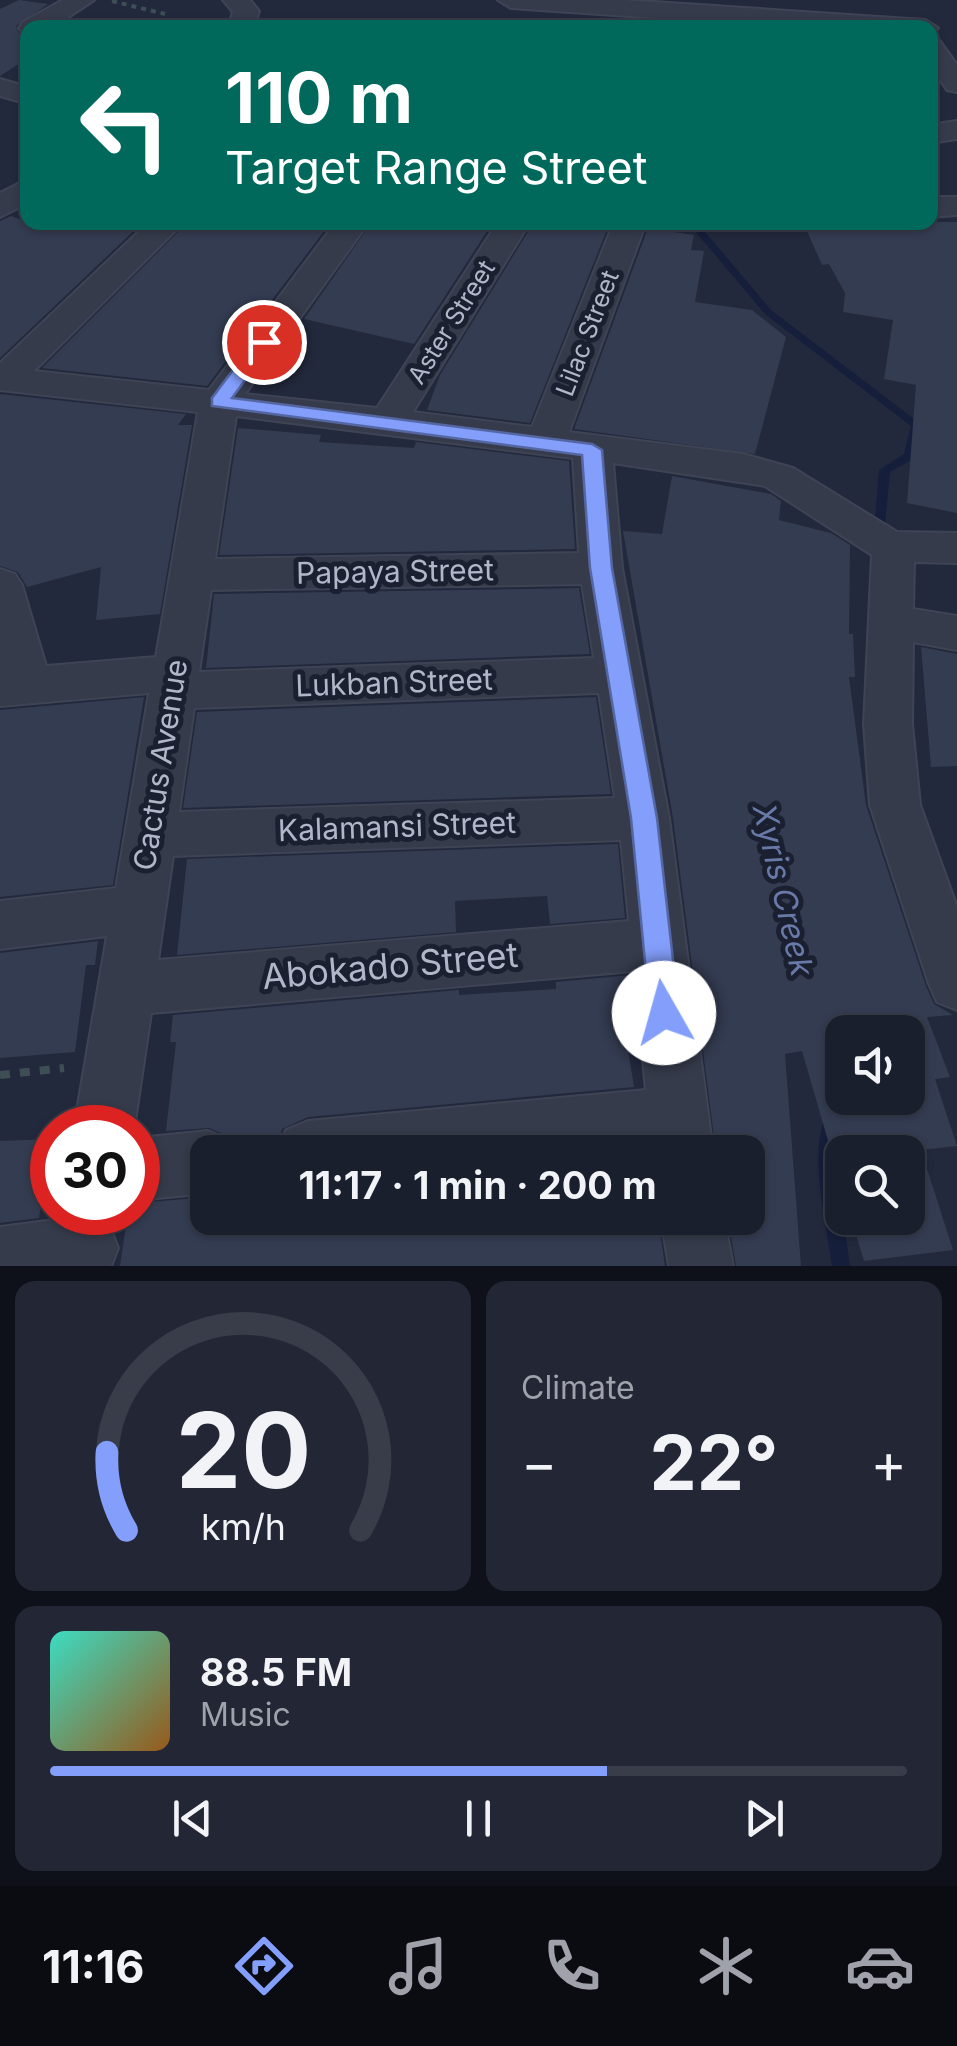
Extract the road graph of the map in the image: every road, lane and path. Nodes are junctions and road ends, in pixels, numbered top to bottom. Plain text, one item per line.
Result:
1 (81, 0) edge
2 (106, 0) edge
3 (510, 0) edge
4 (602, 4) edge
5 (764, 10) edge
6 (165, 14) dead end
7 (45, 20) edge
8 (853, 20) edge
9 (938, 58) edge
10 (957, 85) edge
11 (20, 178) edge
12 (0, 207) edge
13 (160, 230) edge
14 (347, 230) edge
15 (509, 230) edge
16 (628, 230) edge
17 (2, 379) edge
18 (219, 402) junction
19 (388, 421) junction
20 (568, 447) junction
21 (894, 547) junction
22 (957, 548) edge
23 (601, 568) junction
24 (190, 575) junction
25 (0, 585) edge
26 (892, 622) junction
27 (957, 632) edge
28 (616, 675) junction
29 (174, 682) junction
30 (14, 686) edge
31 (644, 818) junction
32 (150, 835) junction
33 (138, 909) junction
34 (0, 925) edge
35 (656, 944) junction
36 (957, 984) edge
37 (126, 989) junction
38 (115, 1062) junction
39 (0, 1074) edge
40 (108, 1105) edge
41 (681, 1135) edge
42 (190, 1164) edge
43 (160, 1167) edge
44 (696, 1235) edge
45 (87, 1242) edge
46 (0, 1259) edge
47 (701, 1266) edge

1 - 7 street
2 - 6 path
3 - 4 street
4 - 5 street
5 - 8 street
9 - 10 street
11 - 12 street
13 - 17 street
14 - 18 street
15 - 19 street, Aster Street
16 - 20 street, Lilac Street
17 - 18 street
18 - 19 street
18 - 24 street, Cactus Avenue
19 - 20 street
20 - 21 street
20 - 23 street
21 - 22 street
21 - 26 street
23 - 24 street, Papaya Street
23 - 28 street
24 - 29 street, Cactus Avenue
25 - 30 street
26 - 27 street
26 - 36 street
28 - 29 street, Lukban Street
28 - 31 street
29 - 30 street, Lukban Street
29 - 32 street, Cactus Avenue
31 - 32 street, Kalamansi Street
31 - 35 street
32 - 33 street, Cactus Avenue
33 - 34 street
33 - 37 street, Cactus Avenue
35 - 37 street, Abokado Street
35 - 41 street
37 - 38 street, Cactus Avenue
38 - 39 path
38 - 40 street, Cactus Avenue
42 - 43 street
44 - 47 street
45 - 46 street

